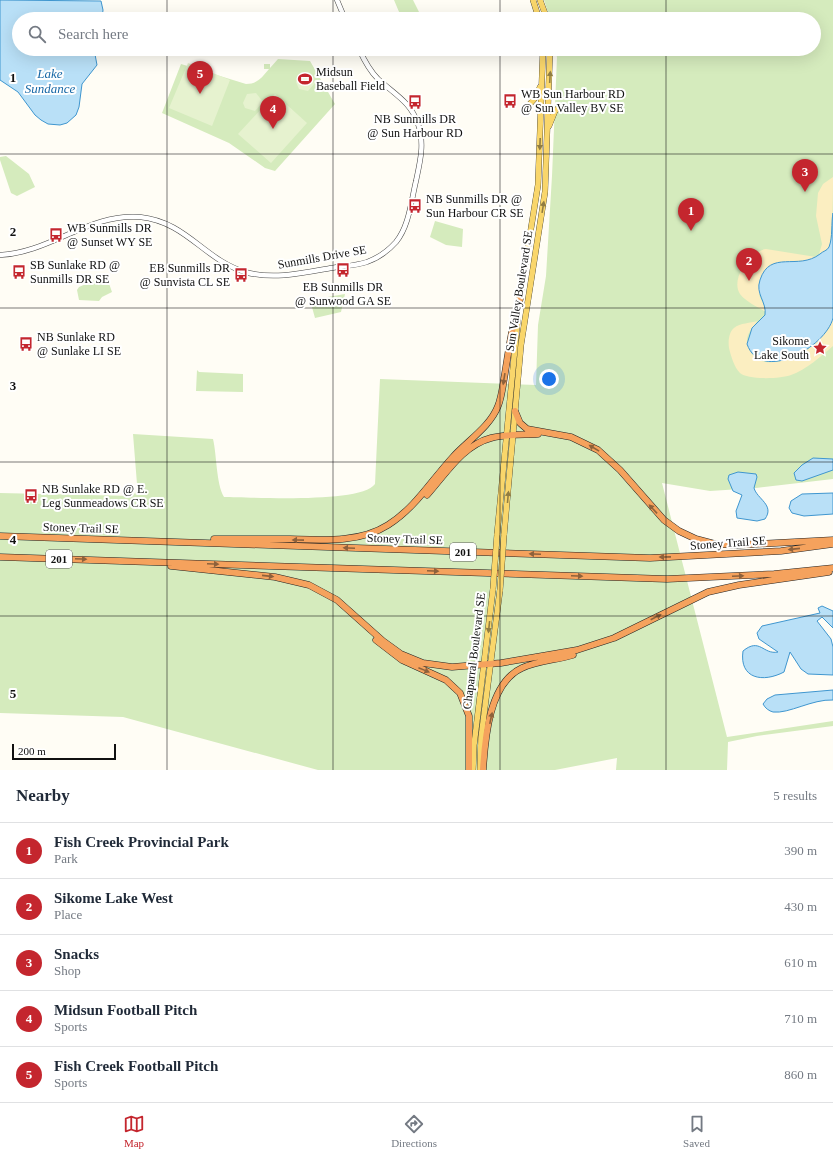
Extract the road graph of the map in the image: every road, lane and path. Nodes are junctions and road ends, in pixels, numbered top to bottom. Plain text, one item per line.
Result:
1 (337, 0) edge
2 (533, 0) edge
3 (540, 0) edge
4 (342, 12) edge
5 (537, 12) edge
6 (544, 12) edge
7 (363, 56) edge
8 (543, 56) edge
9 (550, 56) edge
10 (542, 79) junction
11 (529, 105) dead end
12 (561, 106) dead end
13 (547, 132) junction
14 (0, 255) edge
15 (520, 299) junction
16 (515, 411) junction
17 (552, 434) junction
18 (506, 436) junction
19 (513, 436) junction
20 (388, 525) junction
21 (497, 535) joint
22 (0, 536) edge
23 (504, 536) joint
24 (92, 539) junction
25 (833, 540) edge
26 (833, 544) edge
27 (0, 557) edge
28 (118, 560) junction
29 (833, 568) edge
30 (833, 572) edge
31 (341, 603) junction
32 (622, 634) junction
33 (492, 664) junction
34 (485, 665) junction
35 (469, 770) edge
36 (473, 770) edge
37 (480, 770) edge
38 (483, 770) edge

1 - 4 street
2 - 5 main road
3 - 6 main road
7 - 14 street, Sunmills Drive SE
8 - 10 main road, Sun Valley Boulevard SE
13 -> 9 main road, Sun Valley Boulevard SE
10 - 11 main road
10 -> 15 main road, Sun Valley Boulevard SE
12 - 13 main road
16 -> 13 main road, Sun Valley Boulevard SE
15 - 18 main road, Sun Valley Boulevard SE
15 -> 20 highway
16 - 17 highway
16 - 19 main road, Sun Valley Boulevard SE
17 - 19 highway
25 -> 17 highway
18 - 19 highway
18 - 20 highway
18 - 21 main road, Sun Valley Boulevard SE
23 -> 19 main road, Sun Valley Boulevard SE
20 -> 24 highway
21 -> 34 main road, Chaparral Boulevard SE, bridge
22 - 24 highway, Stoney Trail SE / 201
23 - 33 main road, Chaparral Boulevard SE, bridge
26 -> 24 highway, Stoney Trail SE / 201
27 -> 28 highway, 201
28 -> 29 highway, 201
28 -> 31 highway
32 -> 30 highway
31 - 34 highway
31 -> 35 highway
32 - 33 highway
38 -> 32 highway
33 - 34 highway
33 - 37 main road, Chaparral Boulevard SE
34 - 36 main road, Chaparral Boulevard SE

